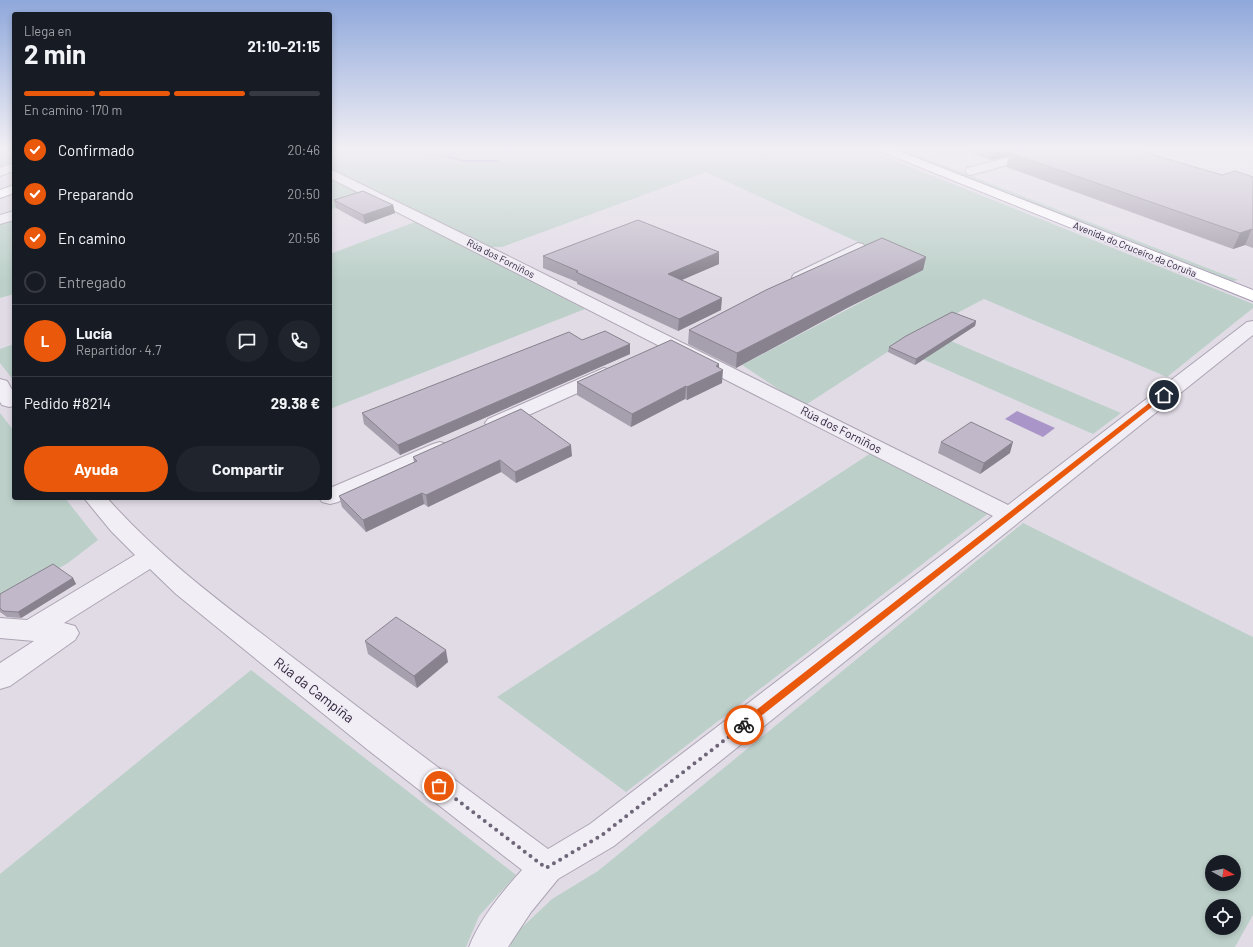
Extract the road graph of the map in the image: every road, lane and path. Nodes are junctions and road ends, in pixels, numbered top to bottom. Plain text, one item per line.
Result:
1 (372, 193) edge
2 (995, 193) edge
3 (1029, 193) edge
4 (12, 204) edge
5 (0, 207) edge
6 (1075, 211) dead end
7 (12, 216) edge
8 (0, 220) edge
9 (858, 246) dead end
10 (789, 283) edge
11 (1253, 296) edge
12 (1253, 326) edge
13 (678, 340) junction
14 (650, 354) edge
15 (620, 367) edge
16 (475, 432) edge
17 (454, 442) edge
18 (332, 497) edge
19 (97, 500) edge
20 (1011, 516) junction
21 (151, 557) junction
22 (0, 628) edge
23 (32, 630) junction
24 (0, 678) edge
25 (546, 868) junction
26 (487, 947) edge

1 - 13 street, Rúa dos Forniños
2 - 11 main road, Avenida do Cruceiro da Coruña
3 - 6 main road, Avenida do Cruceiro da Coruña
4 - 5 main road
7 - 8 street
9 - 10 street
12 - 20 street
13 - 14 street
13 - 20 street, Rúa dos Forniños
15 - 16 street
17 - 18 street
19 - 21 street, Rúa da Campiña
20 - 25 street
21 - 23 street
21 - 25 street, Rúa da Campiña
22 - 23 street
23 - 24 street
25 - 26 street

